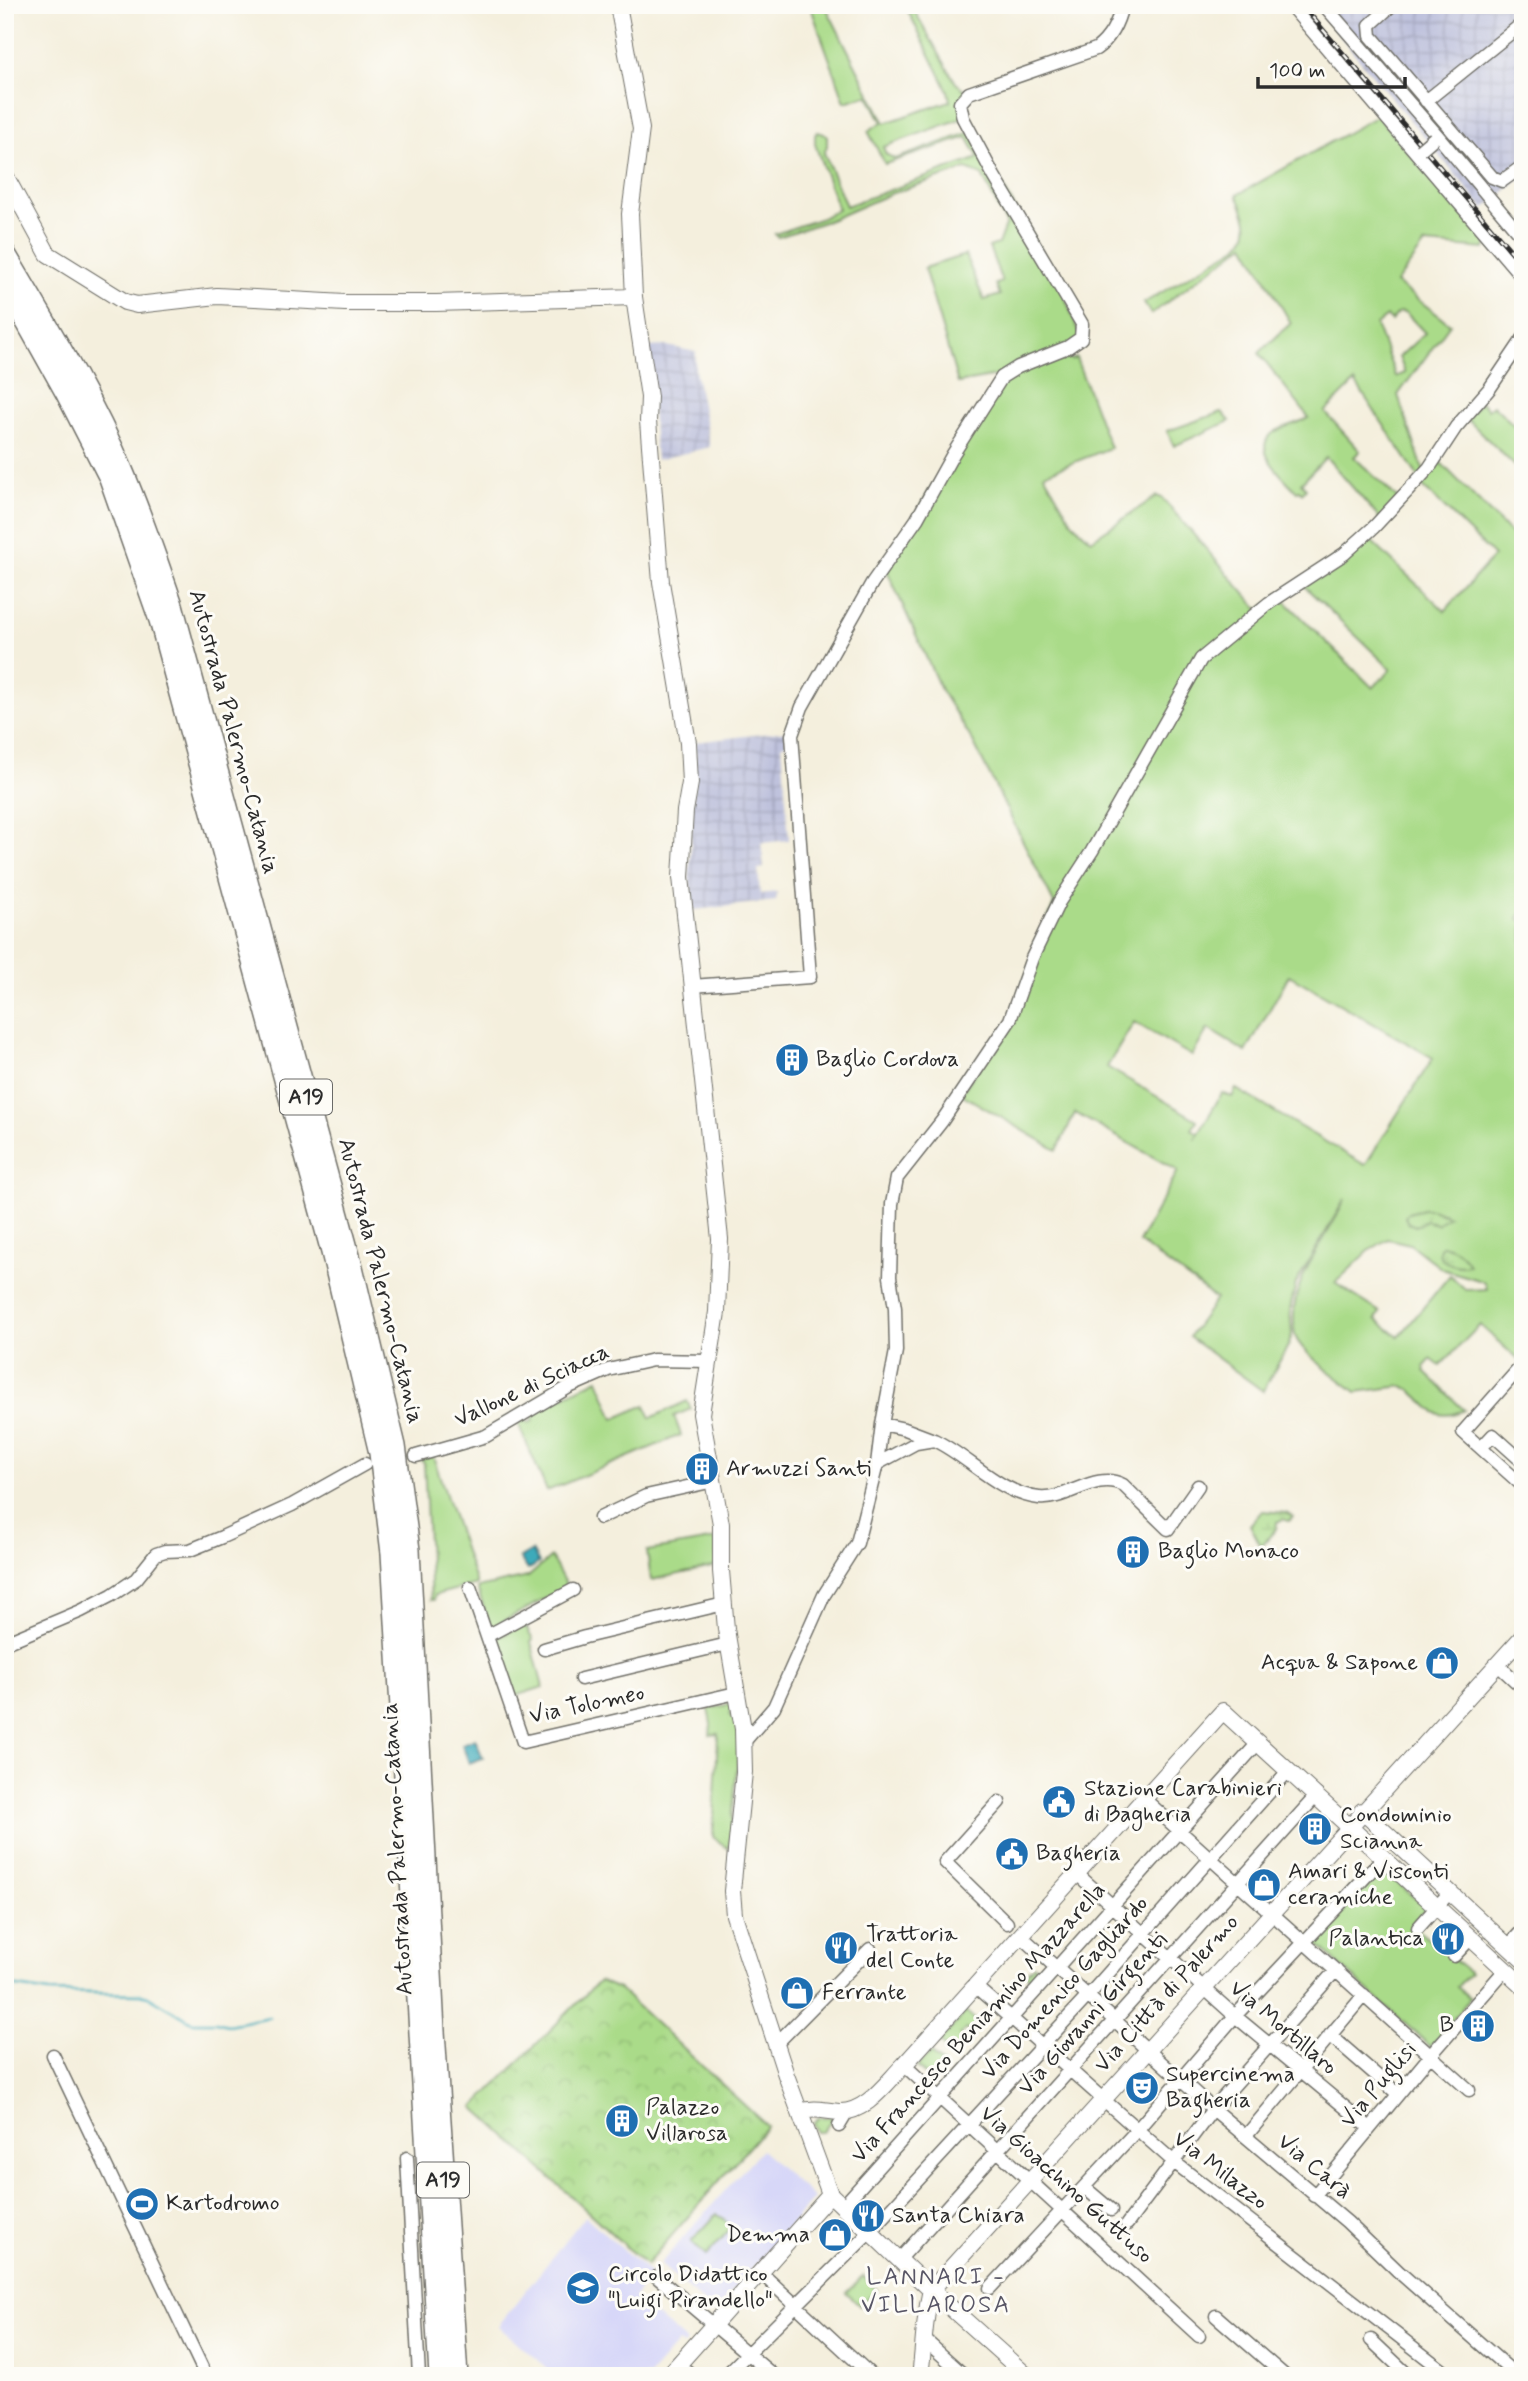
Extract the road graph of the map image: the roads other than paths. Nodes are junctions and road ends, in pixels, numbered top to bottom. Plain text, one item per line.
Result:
1 (618, 5) edge
2 (1122, 5) edge
3 (1290, 5) edge
4 (1324, 5) edge
5 (1384, 8) edge
6 (1523, 23) edge
7 (1426, 101) junction
8 (1436, 137) junction
9 (1419, 151) junction
10 (1523, 166) edge
11 (5, 175) edge
12 (1523, 238) edge
13 (5, 254) edge
14 (1523, 278) edge
15 (5, 283) edge
16 (634, 297) junction
17 (1523, 339) edge
18 (692, 986) junction
19 (709, 1361) junction
20 (1523, 1374) edge
21 (882, 1424) junction
22 (905, 1429) junction
23 (934, 1440) junction
24 (910, 1446) junction
25 (1481, 1448) junction
26 (416, 1456) dead end
27 (1519, 1458) edge
28 (365, 1464) dead end
29 (877, 1465) junction
30 (1503, 1468) junction
31 (714, 1481) junction
32 (1198, 1486) dead end
33 (1523, 1486) edge
34 (600, 1518) dead end
35 (470, 1587) dead end
36 (573, 1590) dead end
37 (724, 1604) junction
38 (487, 1636) junction
39 (1523, 1636) edge
40 (5, 1643) edge
41 (728, 1644) junction
42 (544, 1649) dead end
43 (1497, 1664) junction
44 (581, 1679) dead end
45 (1523, 1688) edge
46 (736, 1693) junction
47 (743, 1743) junction
48 (1258, 1743) junction
49 (1289, 1770) junction
50 (1317, 1795) junction
51 (1143, 1798) junction
52 (999, 1802) dead end
53 (1362, 1811) junction
54 (1350, 1825) junction
55 (1179, 1831) junction
56 (1384, 1857) junction
57 (1210, 1859) junction
58 (1076, 1873) junction
59 (1237, 1883) junction
60 (1450, 1892) junction
61 (1113, 1905) junction
62 (1437, 1907) junction
63 (1271, 1913) junction
64 (1007, 1923) dead end
65 (1418, 1928) dead end
66 (1523, 1930) edge
67 (1145, 1933) junction
68 (1020, 1935) junction
69 (1471, 1938) junction
70 (1304, 1942) junction
71 (1508, 1946) junction
72 (870, 1949) dead end
73 (1454, 1956) dead end
74 (1172, 1957) junction
75 (1523, 1960) edge
76 (1056, 1968) junction
77 (1336, 1970) junction
78 (1505, 1970) junction
79 (975, 1986) junction
80 (1523, 1986) edge
81 (1204, 1987) junction
82 (1364, 1995) junction
83 (1088, 1996) junction
84 (1235, 2016) junction
85 (1011, 2018) junction
86 (1115, 2020) junction
87 (1330, 2035) junction
88 (776, 2044) junction
89 (1041, 2045) junction
90 (1271, 2045) junction
91 (1148, 2049) junction
92 (53, 2055) dead end
93 (1430, 2056) junction
94 (904, 2065) junction
95 (1069, 2071) junction
96 (1300, 2071) junction
97 (1180, 2079) junction
98 (1469, 2090) dead end
99 (1398, 2094) junction
100 (940, 2098) junction
101 (1102, 2100) junction
102 (1213, 2109) junction
103 (848, 2111) junction
104 (801, 2112) junction
105 (968, 2125) junction
106 (839, 2126) dead end
107 (1370, 2128) junction
108 (1137, 2130) junction
109 (1246, 2136) junction
110 (997, 2151) junction
111 (407, 2158) dead end
112 (1174, 2162) junction
113 (1030, 2180) junction
114 (1084, 2187) junction
115 (830, 2194) junction
116 (1314, 2196) junction
117 (842, 2206) junction
118 (1062, 2210) junction
119 (1111, 2210) dead end
120 (1127, 2224) dead end
121 (870, 2232) junction
122 (899, 2260) junction
123 (760, 2272) junction
124 (657, 2277) dead end
125 (990, 2288) dead end
126 (931, 2290) junction
127 (795, 2305) junction
128 (1216, 2316) dead end
129 (713, 2325) junction
130 (1199, 2336) dead end
131 (925, 2340) junction
132 (1371, 2340) dead end
133 (747, 2353) junction
134 (868, 2375) edge
135 (206, 2376) edge
136 (419, 2376) edge
137 (440, 2376) edge
138 (457, 2376) edge
139 (668, 2376) edge
140 (725, 2376) edge
141 (774, 2376) edge
142 (919, 2376) edge
143 (965, 2376) edge
144 (1027, 2376) edge
145 (1284, 2376) edge
146 (1409, 2376) edge
147 (1450, 2376) edge
148 (1517, 2376) edge

1 - 16 street
2 - 18 street
3 - 9 street
4 - 8 street
5 - 7 street
6 - 7 street
7 - 10 street
8 - 9 street, bridge
8 - 12 street
9 - 14 street
11 - 16 street
13 - 138 highway, Autostrada Palermo-Catania / A19
15 - 137 highway, Autostrada Palermo-Catania / A19
16 - 18 street
17 - 21 street
18 - 19 street
19 - 26 street, Vallone di Sciacca
19 - 31 street
20 - 25 street
21 - 22 street
21 - 29 street
22 - 23 street
22 - 24 street
23 - 24 street
23 - 32 street
24 - 29 street
25 - 27 street
25 - 30 street
27 - 30 street
28 - 40 street
29 - 47 street
30 - 33 street
31 - 34 street
31 - 37 street
35 - 38 street, Via Tolomeo
36 - 38 street
37 - 41 street
37 - 42 street
38 - 46 street, Via Tolomeo
39 - 43 street, Via Città di Palermo
41 - 44 street
41 - 46 street
43 - 45 street
43 - 53 street, Via Città di Palermo
46 - 47 street
47 - 88 street
48 - 49 street
48 - 51 street
48 - 55 street, Via Francesco Beniamino Mazzarella
49 - 50 street
49 - 57 street, Via Domenico Gagliardo
50 - 54 street
50 - 59 street, Via Giovanni Girgenti
51 - 55 street
51 - 58 street
52 - 64 street
53 - 54 street, Via Città di Palermo
53 - 60 street
54 - 56 street
54 - 63 street, Via Città di Palermo
55 - 57 street
55 - 61 street, Via Francesco Beniamino Mazzarella
56 - 62 street
56 - 70 street
57 - 59 street
57 - 67 street, Via Domenico Gagliardo
58 - 61 street, Via Mortillaro
58 - 68 street
59 - 63 street
59 - 74 street, Via Giovanni Girgenti
60 - 62 street
60 - 71 street
61 - 67 street, Via Mortillaro
61 - 76 street, Via Francesco Beniamino Mazzarella
62 - 65 street
62 - 69 street
63 - 70 street
63 - 81 street, Via Città di Palermo
66 - 71 street
67 - 74 street, Via Mortillaro
67 - 83 street, Via Domenico Gagliardo
68 - 76 street, Via Carà
68 - 79 street
69 - 73 street
69 - 78 street
70 - 77 street
70 - 84 street
71 - 75 street
72 - 88 street
74 - 81 street, Via Mortillaro
74 - 86 street, Via Giovanni Girgenti
76 - 83 street, Via Carà
76 - 85 street, Via Francesco Beniamino Mazzarella
77 - 82 street
77 - 90 street
78 - 80 street
78 - 93 street, Via Puglisi
79 - 85 street, Via Milazzo
79 - 94 street
81 - 84 street, Via Mortillaro
81 - 91 street, Via Città di Palermo
82 - 87 street
82 - 93 street
83 - 86 street, Via Carà
83 - 89 street, Via Domenico Gagliardo
84 - 90 street, Via Mortillaro
84 - 97 street
85 - 89 street, Via Milazzo
85 - 100 street, Via Francesco Beniamino Mazzarella
86 - 91 street, Via Carà
86 - 95 street, Via Giovanni Girgenti
87 - 96 street
87 - 99 street
88 - 104 street
89 - 95 street, Via Milazzo
89 - 105 street, Via Domenico Gagliardo
90 - 96 street, Via Mortillaro
90 - 102 street
91 - 97 street, Via Carà
91 - 101 street, Via Città di Palermo
92 - 135 street
93 - 98 street
93 - 99 street, Via Puglisi
94 - 100 street, Via Gioacchino Guttuso
94 - 103 street
95 - 101 street, Via Milazzo
95 - 110 street, Via Giovanni Girgenti
96 - 107 street, Via Mortillaro
96 - 109 street
97 - 102 street, Via Carà
97 - 108 street
99 - 107 street, Via Puglisi
100 - 105 street, Via Gioacchino Guttuso
100 - 117 street, Via Francesco Beniamino Mazzarella
101 - 108 street, Via Milazzo
101 - 113 street, Via Città di Palermo
102 - 109 street, Via Carà
102 - 112 street
103 - 104 street
103 - 106 street
104 - 115 street
105 - 110 street, Via Gioacchino Guttuso
105 - 121 street, Via Domenico Gagliardo
107 - 116 street, Via Puglisi
108 - 112 street, Via Milazzo
108 - 114 street
109 - 116 street, Via Carà
110 - 113 street, Via Gioacchino Guttuso
110 - 122 street, Via Giovanni Girgenti
111 - 136 street
112 - 120 street
112 - 147 street, Via Milazzo
113 - 118 street, Via Gioacchino Guttuso
113 - 126 street, Via Città di Palermo
114 - 118 street
114 - 119 street
115 - 117 street
115 - 123 street
116 - 148 street, Via Carà
117 - 121 street
118 - 125 street
118 - 130 street, Via Gioacchino Guttuso
121 - 122 street
121 - 127 street, Via Domenico Gagliardo
122 - 126 street
123 - 127 street
123 - 129 street
124 - 129 street
126 - 131 street
126 - 144 street
127 - 133 street, Via Domenico Gagliardo
127 - 134 street
128 - 145 street
129 - 133 street
129 - 139 street
131 - 142 street
131 - 143 street
132 - 146 street
133 - 140 street, Via Domenico Gagliardo
133 - 141 street

